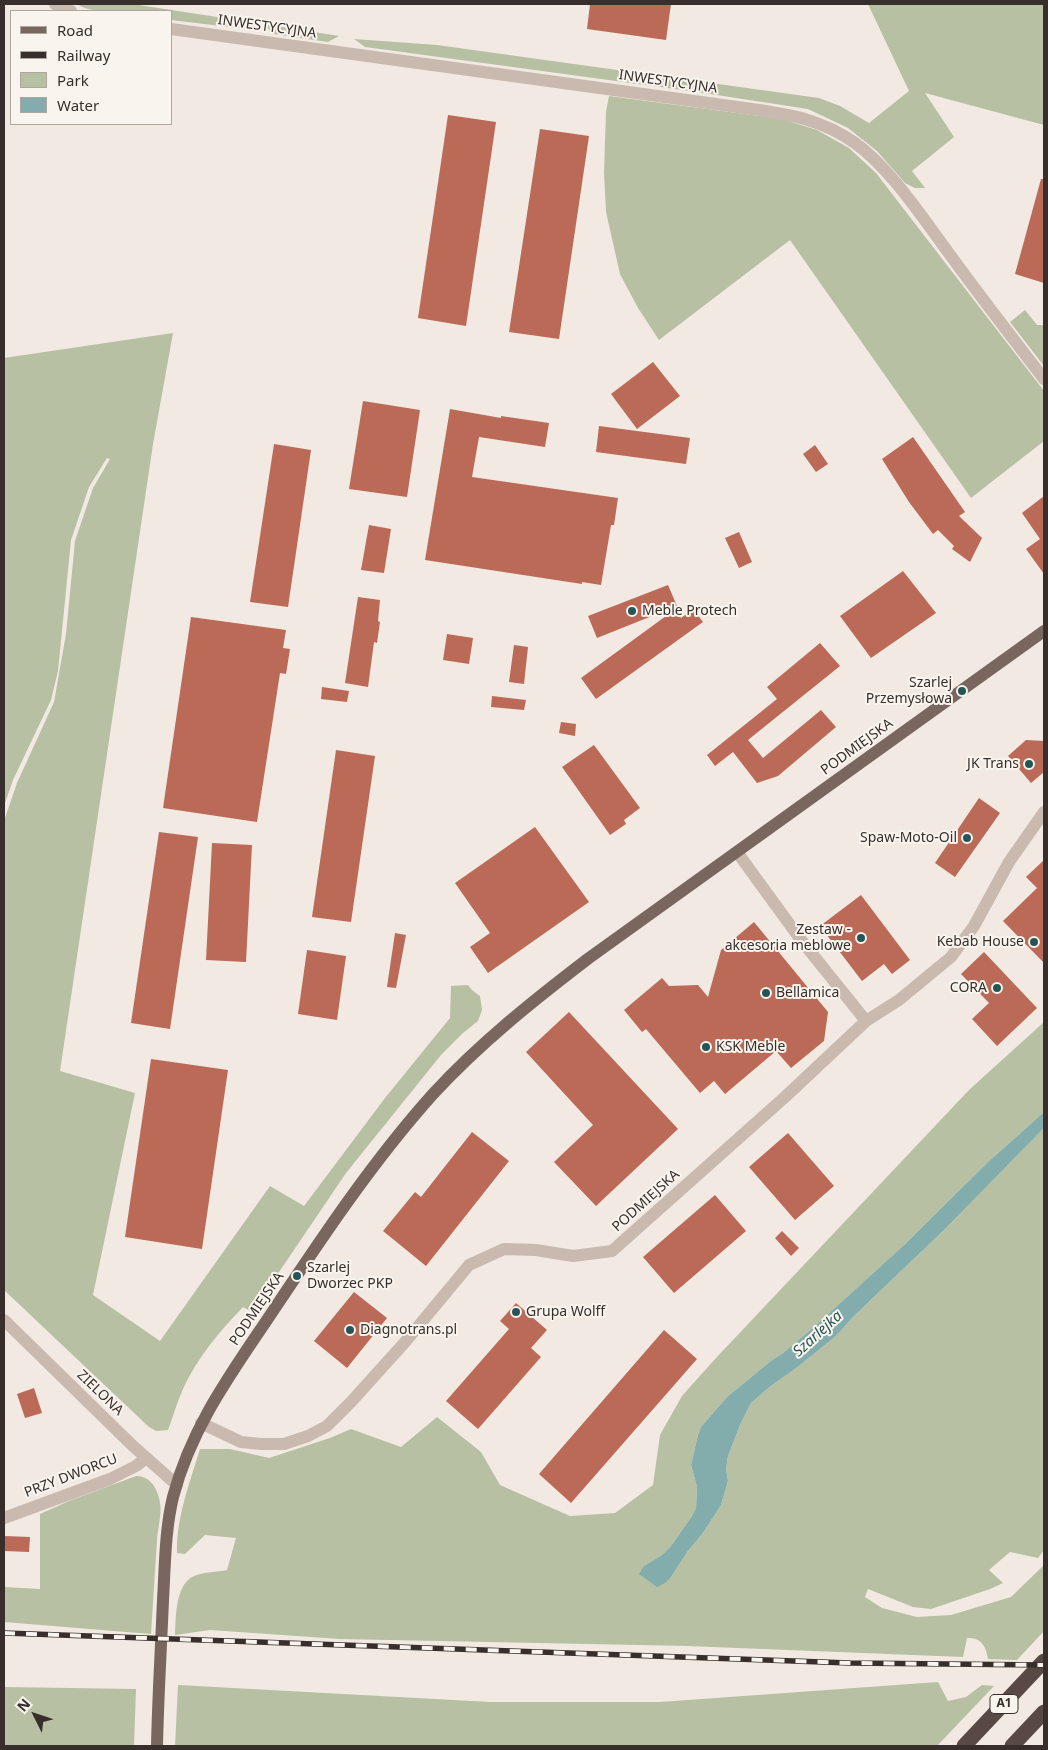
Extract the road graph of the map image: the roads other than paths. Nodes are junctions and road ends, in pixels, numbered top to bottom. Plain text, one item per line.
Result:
1 (55, 4) edge
2 (69, 10) edge
3 (172, 29) edge
4 (1044, 379) edge
5 (1044, 630) edge
6 (1044, 812) edge
7 (737, 852) junction
8 (866, 1021) junction
9 (4, 1320) edge
10 (201, 1423) junction
11 (146, 1458) junction
12 (176, 1486) junction
13 (4, 1518) edge
14 (1044, 1661) edge
15 (1044, 1712) edge
16 (157, 1746) edge
17 (964, 1746) edge
18 (1012, 1746) edge

1 - 2 street
3 - 4 street, INWESTYCYJNA
5 - 7 main road, PODMIEJSKA
6 - 8 street, PODMIEJSKA
7 - 8 street
7 - 10 main road, PODMIEJSKA
8 - 10 street, PODMIEJSKA
9 - 11 street, ZIELONA
10 - 12 main road, PODMIEJSKA
11 - 12 street, ZIELONA
11 - 13 street, PRZY DWORCU
12 - 16 main road, PODMIEJSKA
14 - 17 highway, A1
15 - 18 highway, A1

